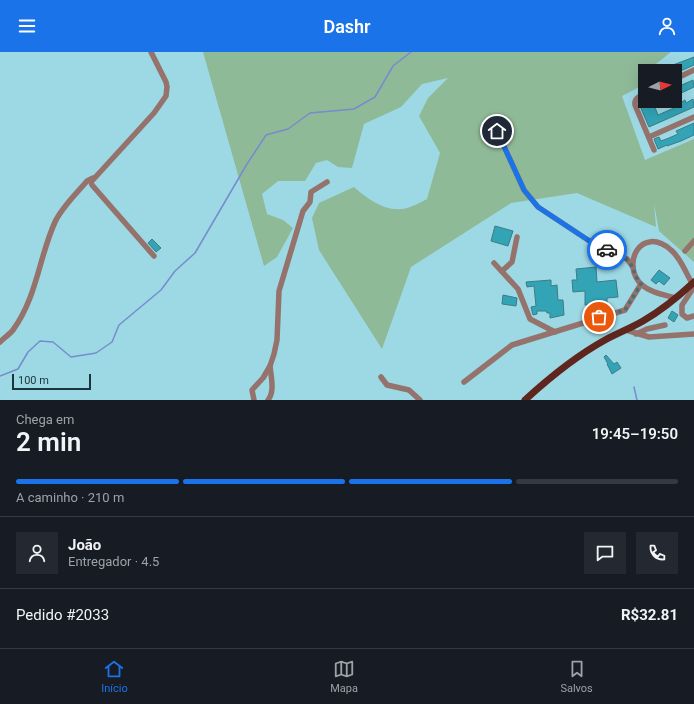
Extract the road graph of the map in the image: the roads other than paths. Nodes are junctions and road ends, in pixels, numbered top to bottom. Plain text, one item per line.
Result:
1 (150, 52) edge
2 (694, 70) edge
3 (682, 76) edge
4 (638, 98) edge
5 (694, 117) edge
6 (497, 131) dead end
7 (648, 137) junction
8 (654, 150) dead end
9 (94, 178) junction
10 (327, 182) dead end
11 (517, 237) dead end
12 (694, 241) edge
13 (685, 251) dead end
14 (154, 256) dead end
15 (494, 263) dead end
16 (633, 267) junction
17 (502, 271) junction
18 (641, 284) junction
19 (693, 285) edge
20 (676, 298) junction
21 (694, 316) edge
22 (665, 325) dead end
23 (626, 330) junction
24 (555, 332) junction
25 (636, 334) junction
26 (694, 334) edge
27 (0, 342) edge
28 (270, 366) junction
29 (381, 377) dead end
30 (464, 382) dead end
31 (252, 400) edge
32 (268, 400) edge
33 (420, 400) edge
34 (525, 400) edge

1 - 9 street
2 - 3 street
4 - 7 street
5 - 7 street
6 - 16 street
7 - 8 street
9 - 14 street
9 - 27 street
10 - 28 street
11 - 17 street
12 - 13 street
15 - 17 street
16 - 18 street
16 - 19 street
17 - 24 street
18 - 20 street
18 - 24 street
19 - 20 main road
19 - 21 street
20 - 23 main road
22 - 25 street
23 - 25 street
23 - 34 main road
24 - 30 street
25 - 26 street
28 - 31 street
28 - 32 street
29 - 33 street

